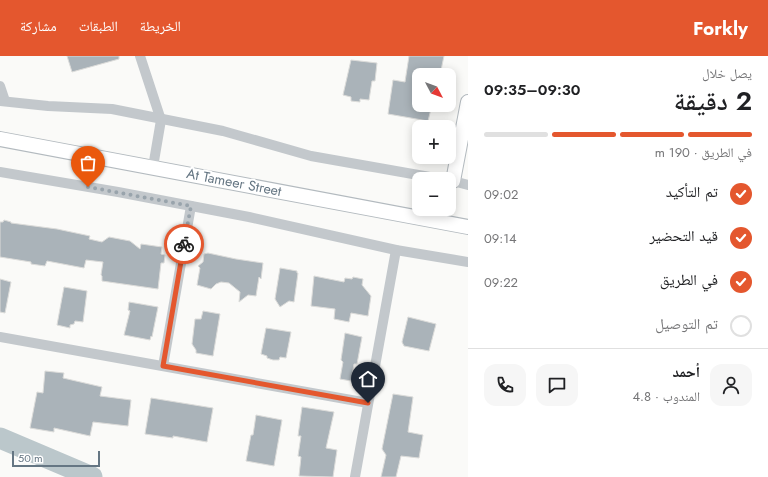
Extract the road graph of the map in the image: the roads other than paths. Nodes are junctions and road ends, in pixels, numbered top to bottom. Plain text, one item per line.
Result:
1 (140, 56) edge
2 (0, 86) edge
3 (3, 101) edge
4 (468, 102) edge
5 (161, 120) junction
6 (0, 139) edge
7 (154, 167) junction
8 (0, 172) edge
9 (450, 172) edge
10 (412, 174) edge
11 (456, 182) edge
12 (468, 184) edge
13 (191, 206) junction
14 (462, 225) edge
15 (468, 232) edge
16 (396, 250) junction
17 (468, 262) edge
18 (0, 337) edge
19 (163, 366) junction
20 (368, 403) junction
21 (355, 477) edge

1 - 5 street
2 - 3 street
3 - 5 street
4 - 9 main road
5 - 7 street
5 - 10 street
6 - 7 main road, At Tameer Street
7 - 14 main road, At Tameer Street
8 - 13 street
11 - 12 street
13 - 16 street
13 - 19 street
14 - 15 main road
16 - 17 street
16 - 20 street
18 - 19 street
19 - 20 street
20 - 21 street

